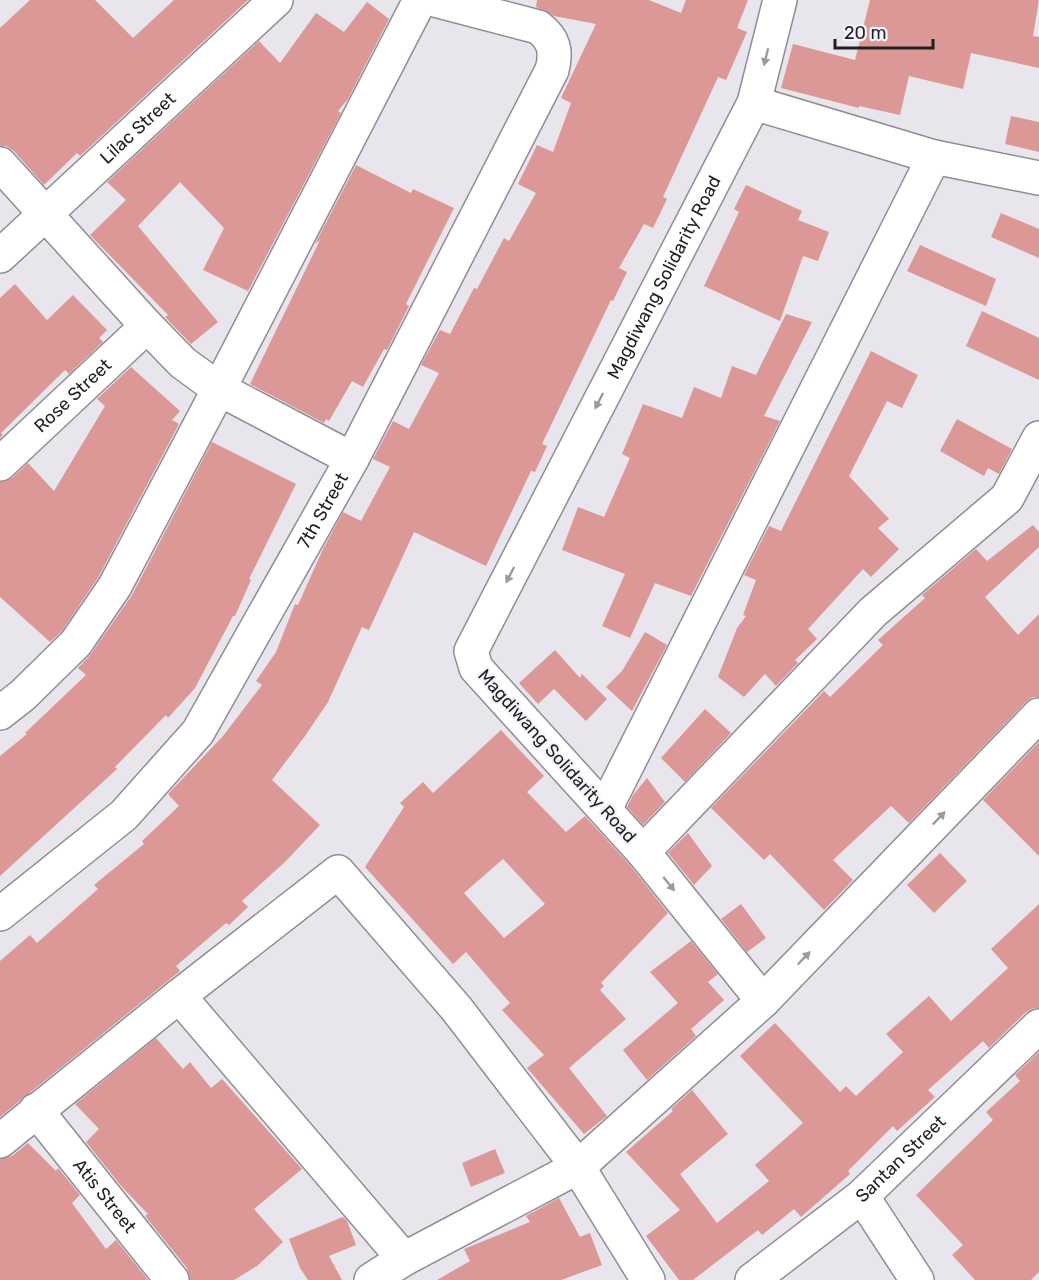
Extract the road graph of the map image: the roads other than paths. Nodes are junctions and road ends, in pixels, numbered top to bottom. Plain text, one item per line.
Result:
1 (276, 0) edge
2 (420, 0) edge
3 (435, 0) edge
4 (780, 0) edge
5 (754, 103) junction
6 (934, 157) junction
7 (0, 164) edge
8 (1039, 178) edge
9 (45, 214) junction
10 (0, 256) edge
11 (147, 326) junction
12 (219, 390) junction
13 (1039, 438) edge
14 (352, 459) junction
15 (0, 464) edge
16 (0, 713) edge
17 (1039, 715) edge
18 (605, 809) junction
19 (643, 852) junction
20 (0, 914) edge
21 (178, 996) junction
22 (763, 1000) junction
23 (1039, 1026) edge
24 (36, 1110) junction
25 (0, 1141) edge
26 (578, 1167) junction
27 (862, 1196) junction
28 (404, 1259) junction
29 (172, 1280) edge
30 (371, 1280) edge
31 (648, 1280) edge
32 (752, 1280) edge
33 (917, 1280) edge

1 - 9 street, Lilac Street
2 - 12 street
3 - 14 street, 7th Street
4 -> 5 street, Magdiwang Solidarity Road
5 - 6 street
5 -> 18 street, Magdiwang Solidarity Road
6 - 8 street
6 - 18 street
7 - 9 street
9 - 10 street, Lilac Street
9 - 11 street
11 - 12 street
11 - 15 street, Rose Street
12 - 14 street
12 - 16 street
13 - 19 street
14 - 20 street, 7th Street
22 -> 17 street
18 - 19 street, Magdiwang Solidarity Road
19 -> 22 street, Magdiwang Solidarity Road
21 - 24 street
21 - 26 street
21 - 28 street
22 - 26 street
23 - 27 street, Santan Street
24 - 25 street
24 - 29 street, Atis Street
26 - 28 street
26 - 31 street
27 - 32 street, Santan Street
27 - 33 street
28 - 30 street

